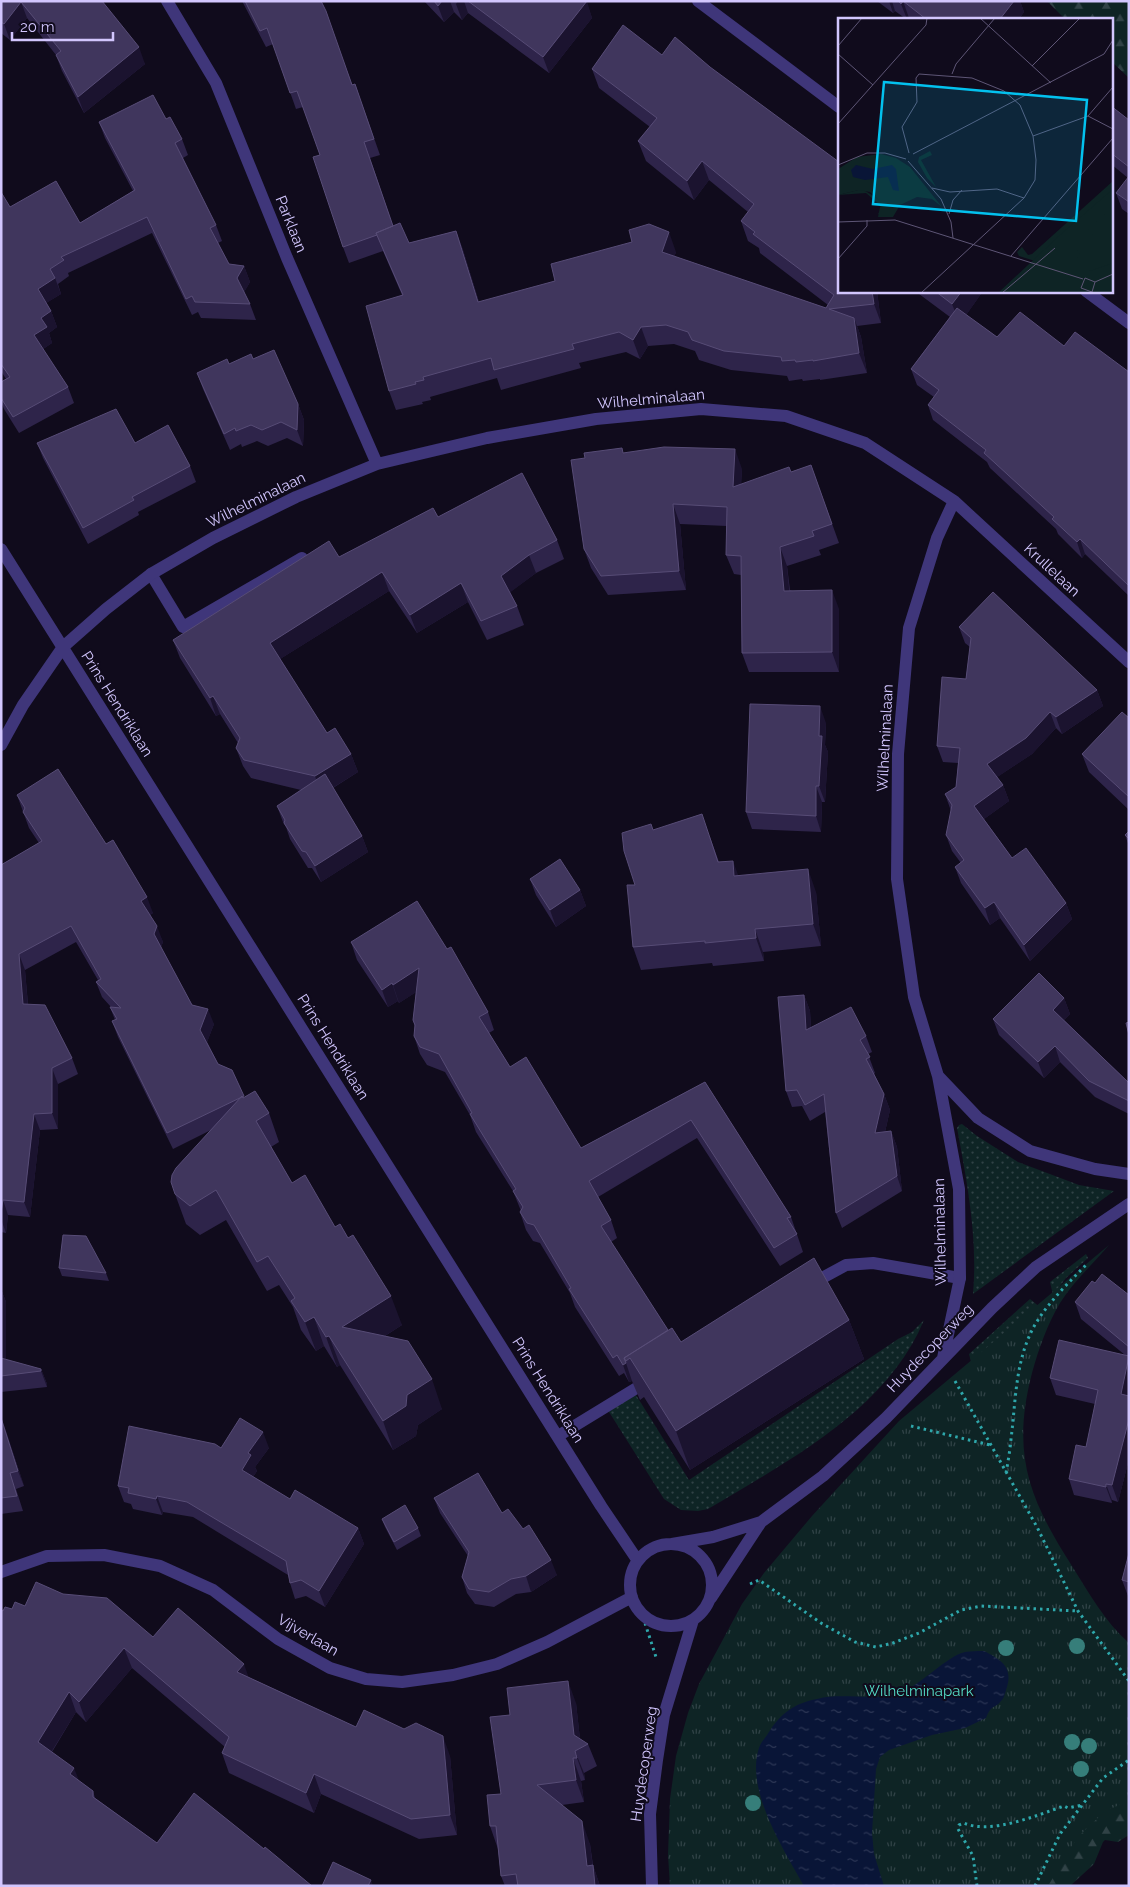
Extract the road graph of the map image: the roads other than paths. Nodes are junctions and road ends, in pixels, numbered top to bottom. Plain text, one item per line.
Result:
1 (167, 1) edge
2 (698, 1) edge
3 (838, 106) edge
4 (1087, 292) edge
5 (1129, 323) edge
6 (377, 464) junction
7 (954, 501) junction
8 (1, 549) edge
9 (302, 558) edge
10 (151, 574) junction
11 (62, 647) junction
12 (1129, 662) edge
13 (1, 745) edge
14 (938, 1076) junction
15 (1129, 1174) edge
16 (1129, 1204) edge
17 (960, 1278) junction
18 (802, 1288) edge
19 (943, 1358) junction
20 (659, 1374) edge
21 (558, 1436) junction
22 (761, 1522) junction
23 (672, 1544) junction
24 (638, 1561) junction
25 (1, 1572) edge
26 (632, 1597) junction
27 (710, 1599) junction
28 (693, 1620) junction
29 (652, 1886) edge

1 - 6 street, Parklaan
2 - 3 street
4 - 5 street
6 - 7 street, Wilhelminalaan
6 - 10 street, Wilhelminalaan
7 - 12 street, Krullelaan
7 - 14 street, Wilhelminalaan
8 - 11 street, Prins Hendriklaan
9 - 10 street
10 - 11 street, Wilhelminalaan
11 - 13 street, Wilhelminalaan
11 - 21 street, Prins Hendriklaan
14 - 15 street, Wilhelminalaan
14 - 17 street, Wilhelminalaan
16 - 19 street, Huydecoperweg
17 - 18 street
17 - 19 street, Wilhelminalaan
19 - 22 street, Huydecoperweg
20 - 21 street
21 - 24 street, Prins Hendriklaan
22 - 23 street, Huydecoperweg
22 - 27 street, Huydecoperweg
23 - 24 street
23 - 27 street
24 - 26 street
25 - 26 street, Vijverlaan
26 - 28 street
27 - 28 street
28 - 29 street, Huydecoperweg

